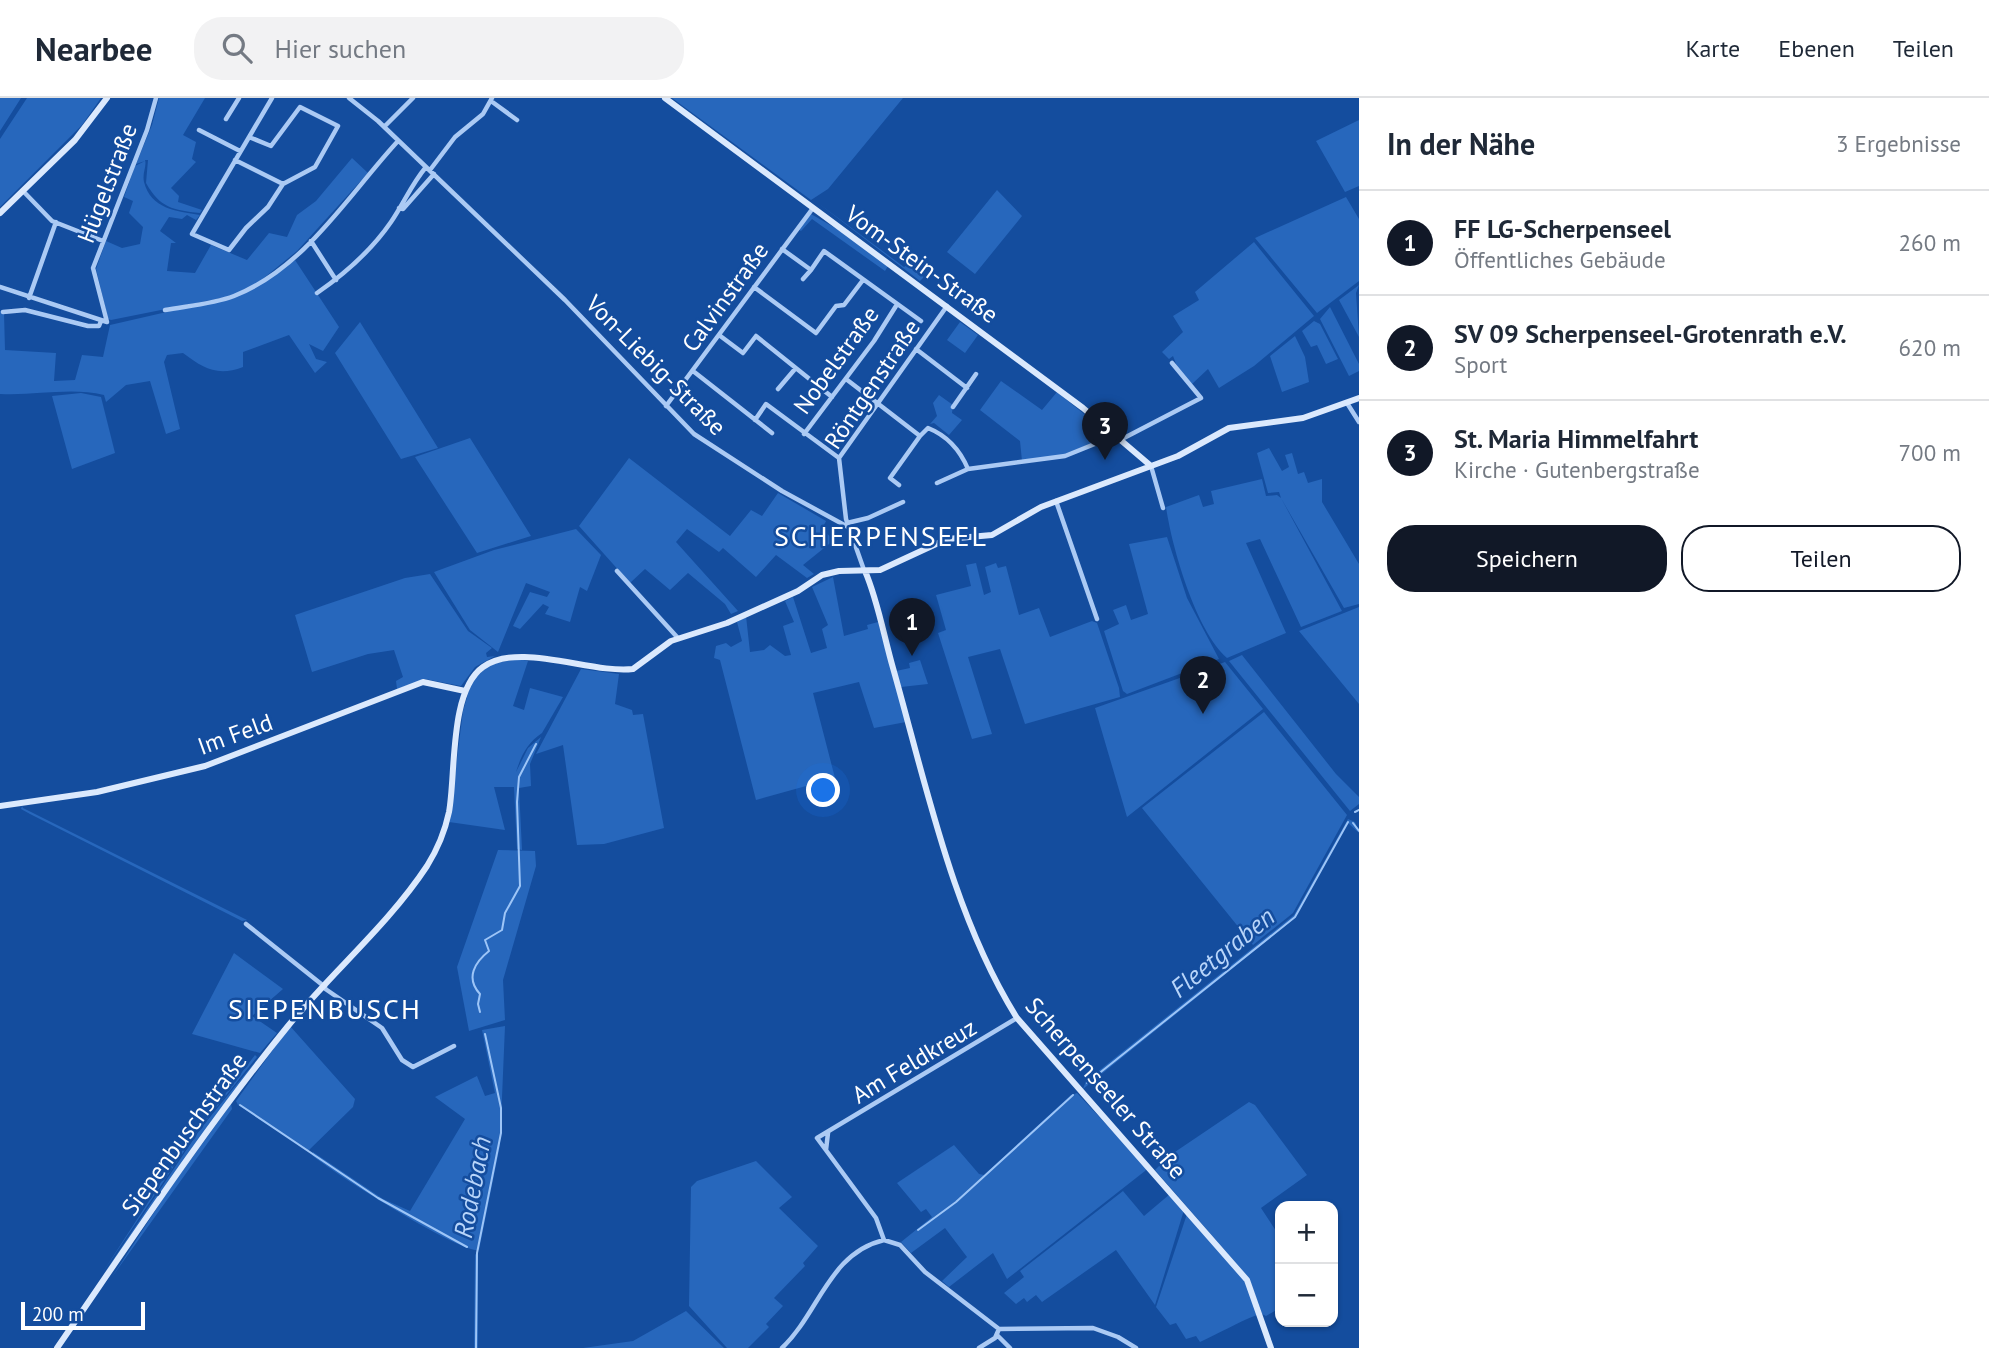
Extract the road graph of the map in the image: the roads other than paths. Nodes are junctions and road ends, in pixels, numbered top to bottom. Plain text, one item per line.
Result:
1 (107, 98) edge
2 (156, 98) edge
3 (239, 98) edge
4 (272, 98) edge
5 (349, 98) edge
6 (413, 98) edge
7 (665, 98) edge
8 (492, 100) edge
9 (226, 119) dead end
10 (517, 120) dead end
11 (384, 127) junction
12 (201, 133) dead end
13 (249, 137) junction
14 (398, 141) junction
15 (240, 151) junction
16 (235, 160) junction
17 (430, 171) junction
18 (283, 184) junction
19 (23, 191) junction
20 (399, 208) junction
21 (813, 208) junction
22 (0, 213) edge
23 (56, 222) junction
24 (103, 241) junction
25 (311, 241) junction
26 (782, 249) junction
27 (811, 270) junction
28 (803, 279) dead end
29 (336, 280) junction
30 (863, 280) junction
31 (0, 287) edge
32 (754, 287) junction
33 (317, 293) dead end
34 (29, 298) junction
35 (896, 306) junction
36 (947, 306) junction
37 (165, 310) dead end
38 (3, 312) dead end
39 (104, 321) junction
40 (921, 321) dead end
41 (719, 335) junction
42 (916, 349) junction
43 (1172, 363) dead end
44 (795, 369) junction
45 (693, 371) junction
46 (976, 374) dead end
47 (846, 379) junction
48 (967, 388) junction
49 (778, 389) dead end
50 (832, 397) junction
51 (1359, 398) edge
52 (1347, 403) junction
53 (877, 404) junction
54 (666, 406) junction
55 (953, 407) dead end
56 (755, 420) junction
57 (1359, 422) edge
58 (772, 433) dead end
59 (804, 434) junction
60 (920, 436) junction
61 (1120, 437) junction
62 (839, 458) junction
63 (1151, 466) junction
64 (968, 469) junction
65 (937, 483) dead end
66 (899, 485) dead end
67 (1056, 501) junction
68 (903, 502) dead end
69 (1163, 508) dead end
70 (847, 525) junction
71 (617, 571) dead end
72 (865, 571) junction
73 (1097, 619) dead end
74 (677, 637) junction
75 (465, 691) junction
76 (0, 806) edge
77 (246, 924) dead end
78 (325, 988) junction
79 (1017, 1018) junction
80 (454, 1046) dead end
81 (828, 1133) junction
82 (826, 1151) junction
83 (884, 1240) junction
84 (998, 1332) junction
85 (57, 1348) edge
86 (782, 1348) edge
87 (979, 1348) edge
88 (1010, 1348) edge
89 (1136, 1348) edge
90 (1270, 1348) edge

1 - 19 main road
2 - 24 street, Hügelstraße
3 - 9 street
4 - 13 street
5 - 11 street, Von-Liebig-Straße
6 - 11 street
7 - 21 main road, Vom-Stein-Straße
8 - 10 street
8 - 17 street
11 - 14 street, Von-Liebig-Straße
12 - 15 street
13 - 15 street
13 - 18 street
14 - 17 street, Von-Liebig-Straße
14 - 25 street
15 - 16 street
16 - 18 street
16 - 18 street
17 - 20 street
17 - 20 street
17 - 54 street, Von-Liebig-Straße
19 - 22 main road
19 - 23 street
20 - 29 street
21 - 26 street, Calvinstraße
21 - 36 main road, Vom-Stein-Straße
23 - 24 street
23 - 34 street
24 - 39 street, Hügelstraße
25 - 29 street
25 - 37 street
26 - 27 street
26 - 32 street, Calvinstraße
27 - 28 street
27 - 30 street
29 - 33 street
30 - 32 street
30 - 35 street
31 - 34 street
32 - 41 street, Calvinstraße
34 - 39 street
35 - 40 street
35 - 47 street, Nobelstraße
36 - 42 street, Röntgenstraße
36 - 61 main road, Vom-Stein-Straße
38 - 39 street
41 - 44 street
41 - 45 street, Calvinstraße
42 - 48 street
42 - 53 street, Röntgenstraße
43 - 61 street
44 - 49 street
44 - 50 street
45 - 54 street, Calvinstraße
45 - 56 street
46 - 48 street
47 - 50 street, Nobelstraße
47 - 53 street
48 - 55 street
50 - 59 street, Nobelstraße
51 - 52 main road
52 - 57 street
52 - 63 main road
53 - 60 street
53 - 62 street, Röntgenstraße
54 - 70 street, Von-Liebig-Straße
56 - 58 street
56 - 59 street
59 - 62 street
60 - 64 street
60 - 66 street
61 - 63 main road, Vom-Stein-Straße
61 - 64 street
62 - 70 street, Röntgenstraße
63 - 67 main road
63 - 69 street
64 - 65 street
67 - 72 main road
67 - 73 street
68 - 70 street
70 - 72 street
71 - 74 street
72 - 74 main road
72 - 79 main road, Scherpenseeler Straße
74 - 75 main road
75 - 76 main road, Im Feld
75 - 78 main road, Siepenbuschstraße
77 - 78 street
78 - 80 street
78 - 85 main road, Siepenbuschstraße
79 - 81 street, Am Feldkreuz
79 - 90 main road, Scherpenseeler Straße
81 - 82 street
81 - 82 street, Am Feldkreuz
82 - 83 street, Am Feldkreuz
83 - 84 street
83 - 86 street
84 - 87 street
84 - 88 street
84 - 89 street

